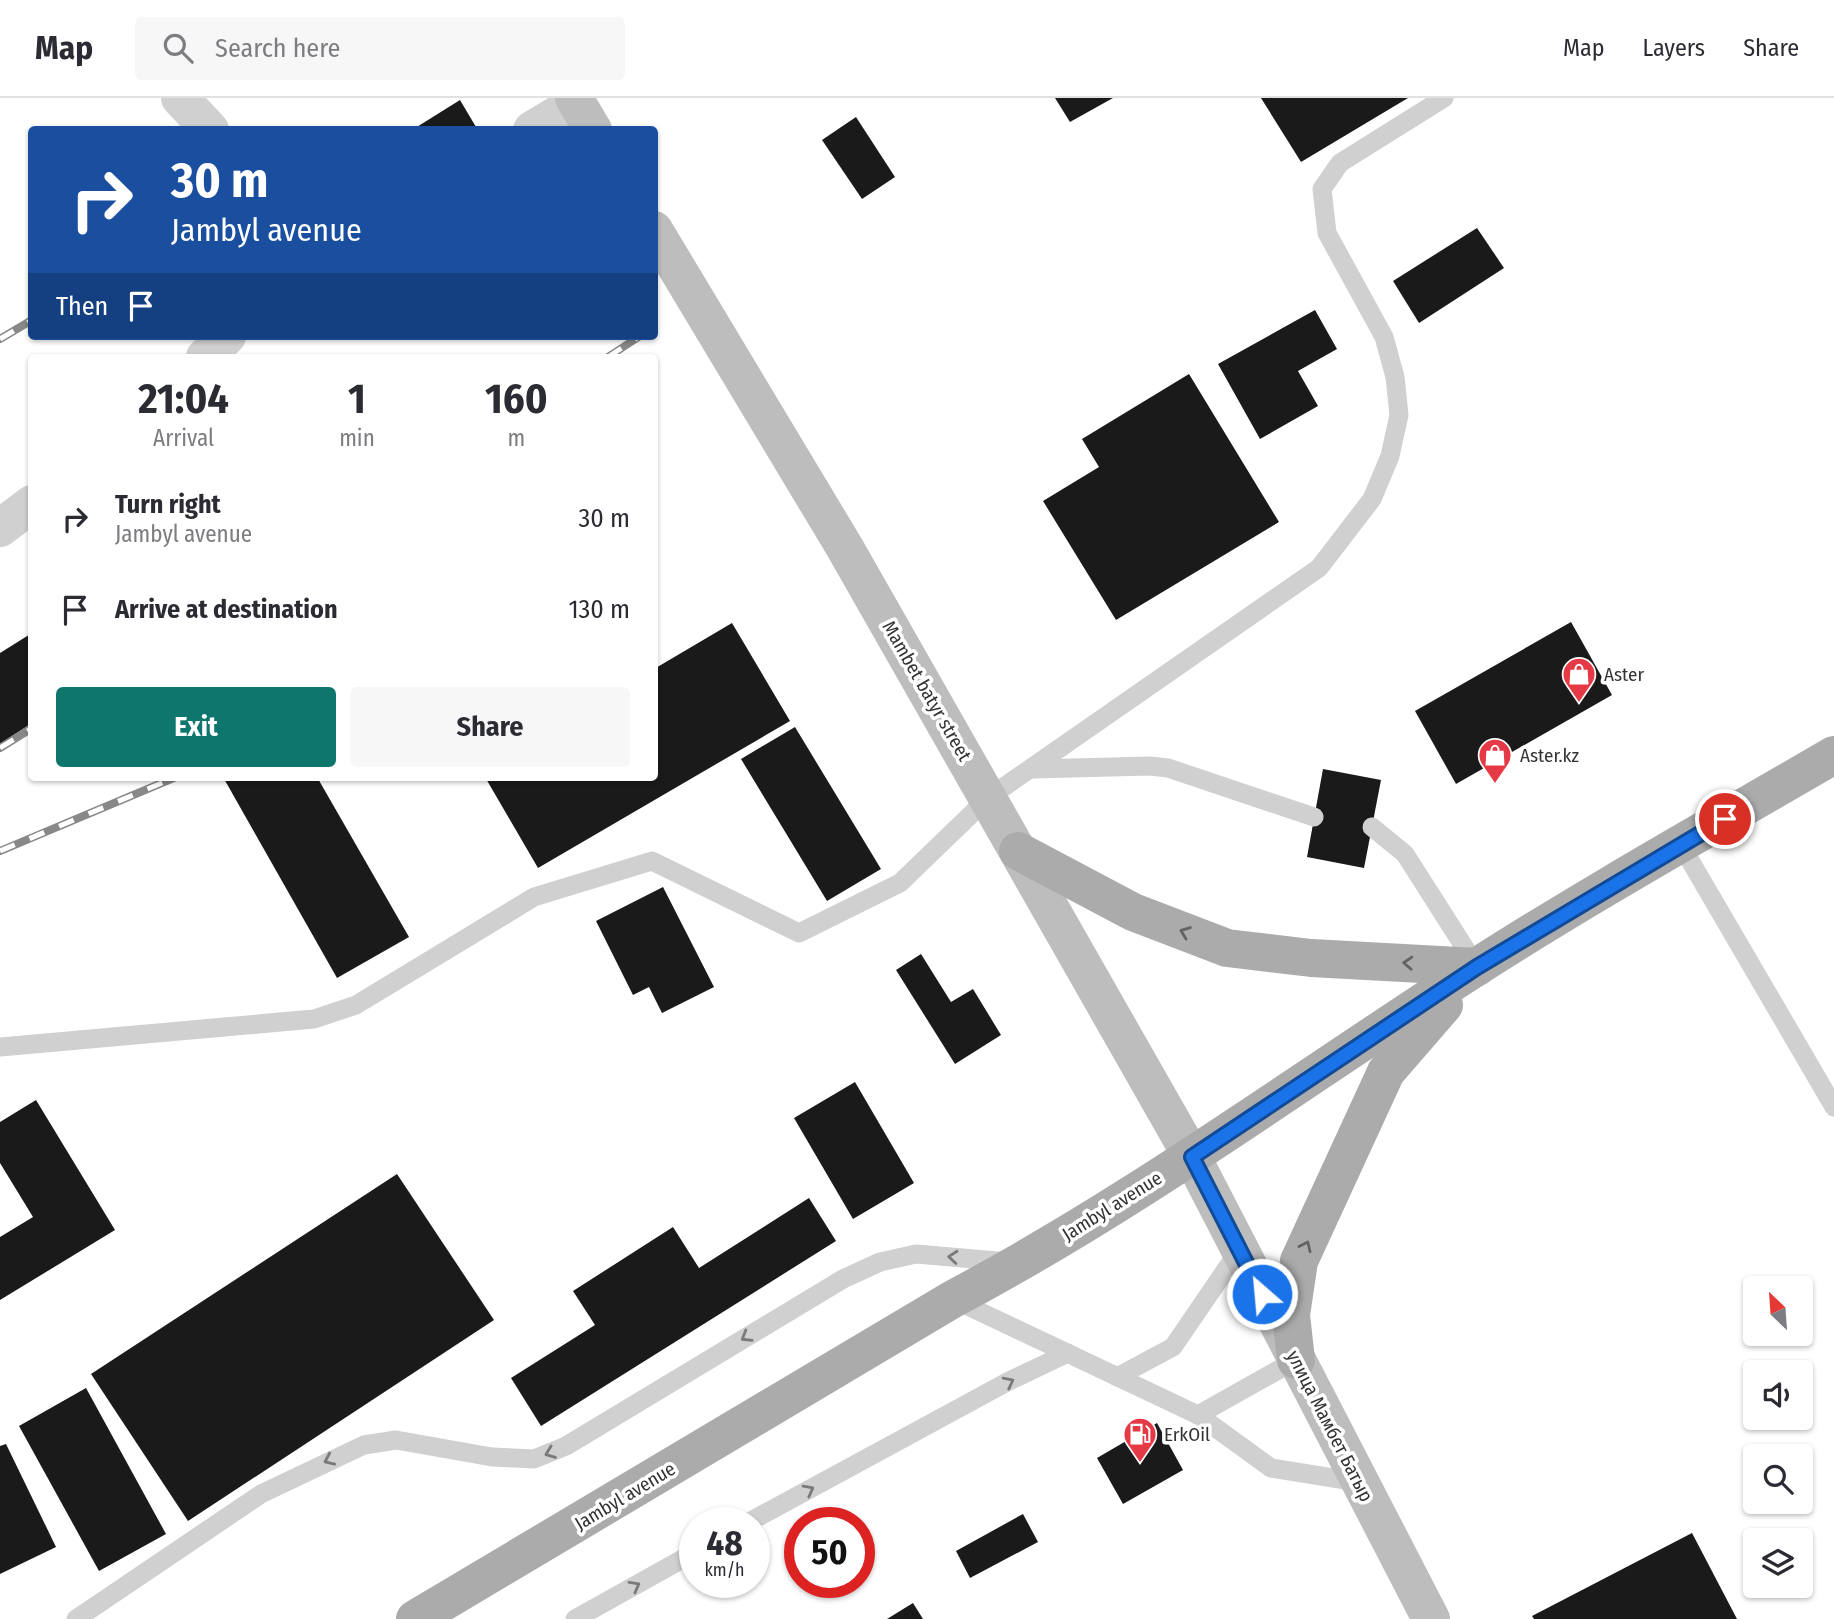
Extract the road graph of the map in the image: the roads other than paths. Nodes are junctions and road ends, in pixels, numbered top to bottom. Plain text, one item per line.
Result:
1 (180, 98) edge
2 (1444, 98) edge
3 (581, 110) edge
4 (206, 126) edge
5 (542, 126) edge
6 (658, 237) edge
7 (223, 340) edge
8 (208, 354) edge
9 (28, 507) edge
10 (0, 528) edge
11 (1834, 755) edge
12 (1032, 769) junction
13 (988, 798) junction
14 (1314, 817) dead end
15 (1372, 827) dead end
16 (1681, 845) junction
17 (1018, 851) junction
18 (1477, 967) junction
19 (0, 1047) edge
20 (1834, 1107) edge
21 (1192, 1157) junction
22 (1240, 1250) junction
23 (1021, 1263) junction
24 (953, 1298) junction
25 (1068, 1353) junction
26 (1296, 1360) junction
27 (1117, 1377) junction
28 (1198, 1415) junction
29 (1358, 1482) junction
30 (770, 1511) edge
31 (679, 1561) edge
32 (76, 1619) edge
33 (415, 1619) edge
34 (575, 1619) edge
35 (1431, 1619) edge

1 - 4 street
2 - 12 lane
3 - 5 street
6 - 13 main road, Mambet batyr street
7 - 8 street
9 - 10 street
11 - 16 main road, Jambyl avenue
12 - 13 lane
12 - 14 lane
13 - 17 main road, Mambet batyr street
13 - 19 lane
15 - 18 lane
16 - 18 main road, Jambyl avenue
16 - 20 lane
18 -> 17 main road
17 - 21 main road, Mambet batyr street
18 - 21 main road, Jambyl avenue
26 -> 18 main road
21 - 22 main road, улица Мамбет Батыр
21 - 23 main road, Jambyl avenue
22 - 26 main road, улица Мамбет Батыр
22 - 27 lane
23 - 24 main road, Jambyl avenue
23 -> 32 lane
24 - 25 lane
24 - 33 main road, Jambyl avenue
25 - 27 lane
30 -> 25 lane
26 - 28 lane
26 - 29 main road, улица Мамбет Батыр
27 - 28 lane
28 - 29 lane
29 - 35 main road, улица Мамбет Батыр
34 -> 31 lane

